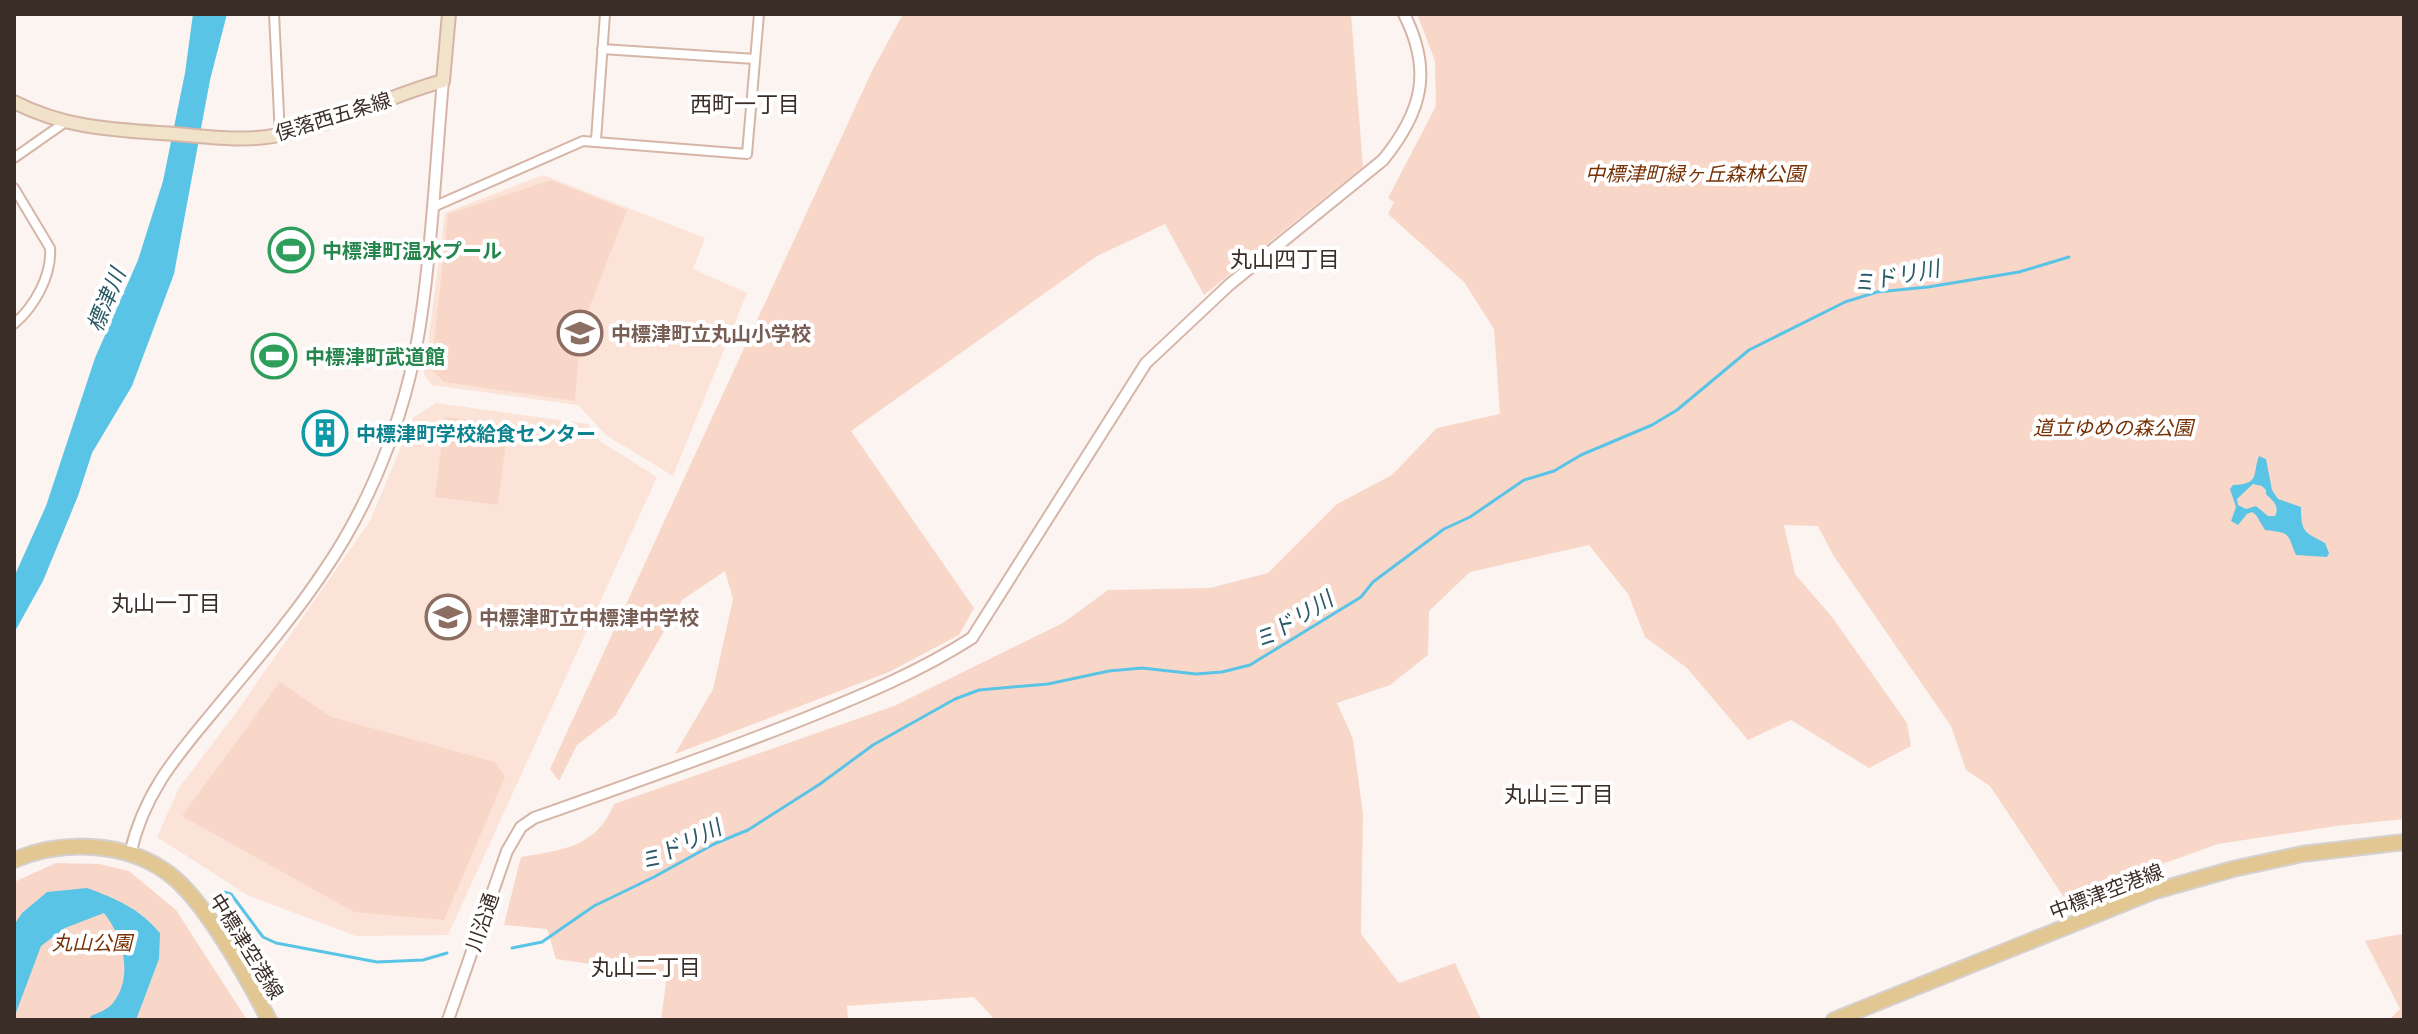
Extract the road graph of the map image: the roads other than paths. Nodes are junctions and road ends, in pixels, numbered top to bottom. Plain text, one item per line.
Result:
1 (274, 14) edge
2 (449, 14) edge
3 (605, 14) edge
4 (759, 14) edge
5 (1404, 14) edge
6 (602, 49) junction
7 (755, 59) junction
8 (443, 81) junction
9 (14, 102) edge
10 (64, 123) junction
11 (280, 135) junction
12 (596, 140) junction
13 (14, 158) edge
14 (14, 188) edge
15 (433, 207) junction
16 (14, 324) edge
17 (2404, 842) edge
18 (130, 854) junction
19 (14, 860) edge
20 (269, 1020) edge
21 (448, 1020) edge
22 (1834, 1020) edge

1 - 11 street
2 - 8 main road
3 - 6 street
4 - 7 street
5 - 21 street, 川沿通
6 - 7 street
6 - 12 street
7 - 12 street
8 - 11 main road, 俣落西五条線
8 - 15 street
9 - 10 main road, 俣落西五条線
10 - 11 main road, 俣落西五条線
10 - 13 street
12 - 15 street
14 - 16 street
15 - 18 street
17 - 22 main road, 中標津空港線
18 - 19 main road, 中標津空港線
18 - 20 main road, 中標津空港線

